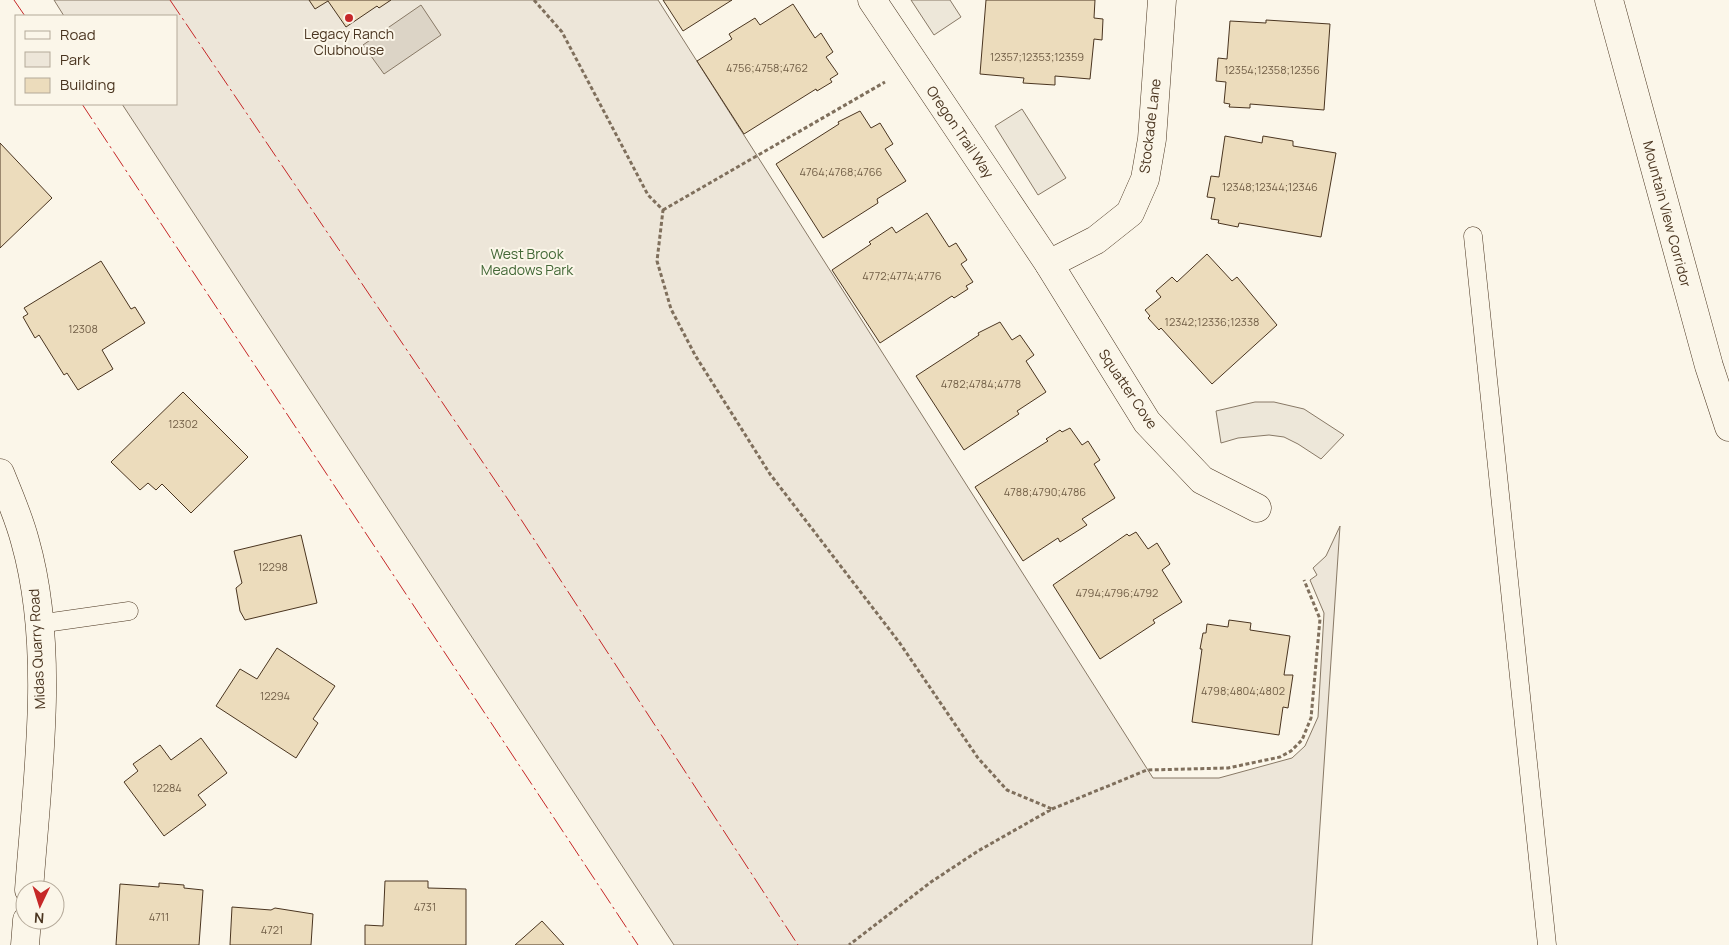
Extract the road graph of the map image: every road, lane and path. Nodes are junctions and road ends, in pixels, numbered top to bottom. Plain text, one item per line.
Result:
1 (534, 0) edge
2 (872, 0) edge
3 (1162, 0) edge
4 (1609, 0) edge
5 (888, 80) dead end
6 (663, 210) junction
7 (1473, 236) dead end
8 (1049, 264) junction
9 (1729, 427) edge
10 (0, 473) edge
11 (1257, 508) dead end
12 (1304, 580) dead end
13 (129, 611) dead end
14 (38, 624) junction
15 (1052, 809) junction
16 (30, 880) edge
17 (26, 930) edge
18 (25, 945) edge
19 (850, 945) edge
20 (1547, 945) edge

1 - 6 path
2 - 8 main road, Oregon Trail Way
3 - 8 main road, Stockade Lane
4 - 9 main road, Mountain View Corridor
5 - 6 path
6 - 15 path
7 - 20 lane
8 - 11 main road, Squatter Cove
10 - 14 main road, Midas Quarry Road
12 - 15 path
13 - 14 lane
14 - 16 main road, Midas Quarry Road
15 - 19 path
17 - 18 main road

